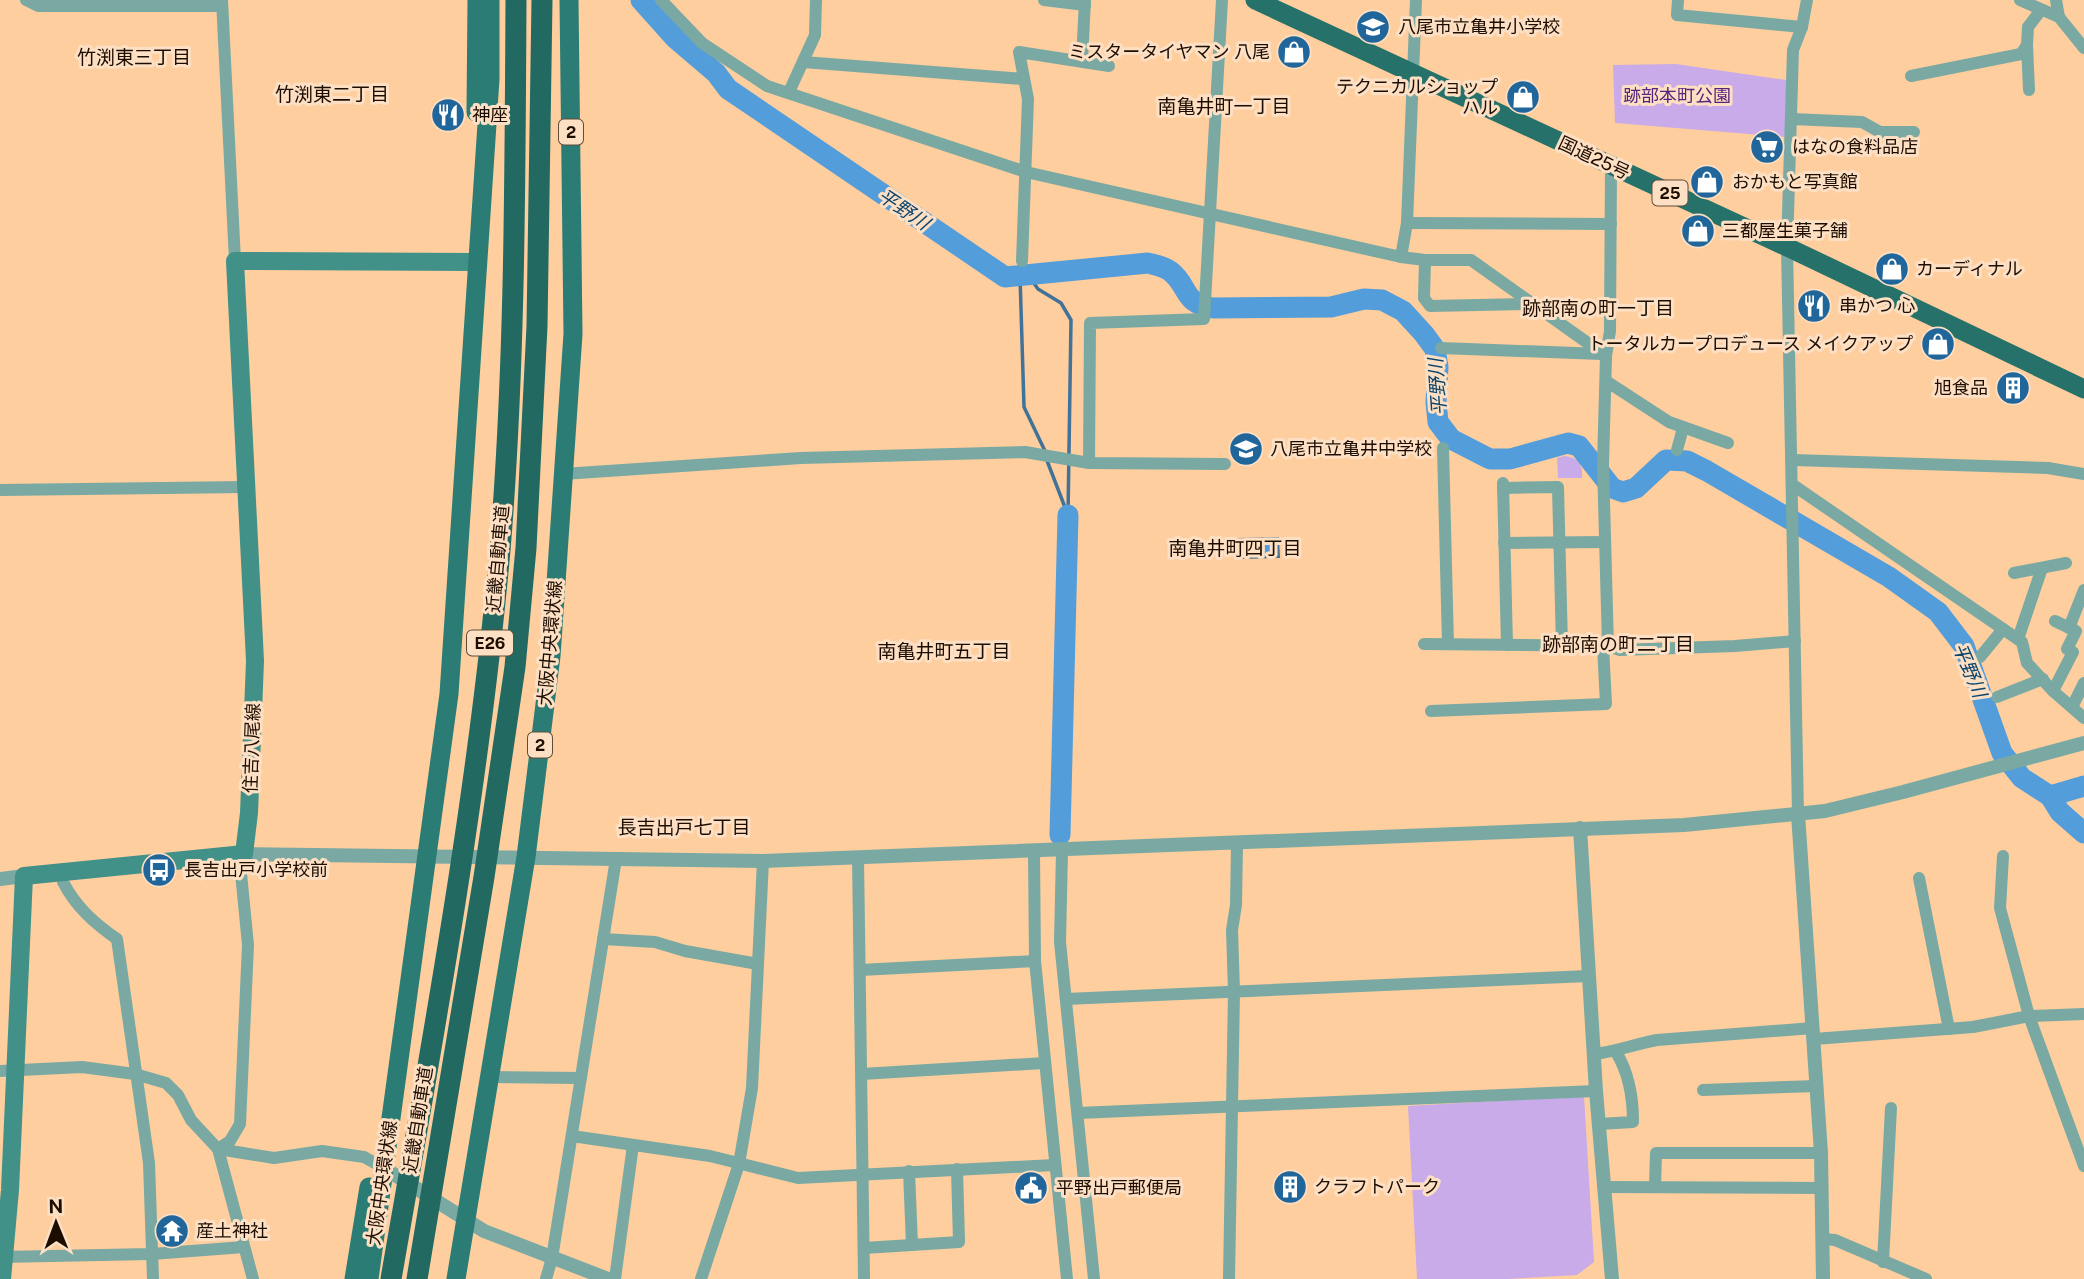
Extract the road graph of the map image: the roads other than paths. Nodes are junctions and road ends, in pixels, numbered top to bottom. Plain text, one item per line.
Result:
1 (26, 0) edge
2 (477, 0) edge
3 (490, 0) edge
4 (516, 0) edge
5 (542, 0) edge
6 (569, 0) edge
7 (662, 0) edge
8 (816, 0) edge
9 (1044, 0) edge
10 (1222, 0) edge
11 (1255, 0) edge
12 (1416, 0) edge
13 (1678, 0) edge
14 (1807, 0) edge
15 (2020, 0) edge
16 (2056, 0) edge
17 (99, 3) edge
18 (222, 3) edge
19 (1085, 3) edge
20 (2040, 10) junction
21 (2059, 18) junction
22 (1802, 27) junction
23 (2026, 45) junction
24 (2084, 48) edge
25 (1082, 61) junction
26 (803, 62) junction
27 (1109, 66) dead end
28 (1413, 75) junction
29 (1910, 76) dead end
30 (1023, 79) junction
31 (2029, 90) dead end
32 (789, 92) junction
33 (1791, 119) junction
34 (1914, 132) dead end
35 (483, 159) junction
36 (1611, 165) junction
37 (1026, 172) junction
38 (1210, 214) junction
39 (1407, 223) junction
40 (1611, 224) junction
41 (1787, 247) junction
42 (1401, 257) junction
43 (1425, 260) junction
44 (235, 261) junction
45 (1022, 261) dead end
46 (478, 262) junction
47 (1531, 304) junction
48 (1441, 348) dead end
49 (1604, 355) junction
50 (1606, 381) junction
51 (2084, 389) edge
52 (1683, 428) junction
53 (1728, 443) dead end
54 (1443, 448) dead end
55 (1677, 450) dead end
56 (1793, 460) junction
57 (1089, 463) junction
58 (1225, 464) dead end
59 (564, 474) junction
60 (2084, 474) edge
61 (1793, 485) junction
62 (246, 487) junction
63 (0, 490) edge
64 (1559, 542) junction
65 (1605, 542) junction
66 (1504, 543) junction
67 (2066, 563) dead end
68 (2042, 568) junction
69 (2014, 573) dead end
70 (2084, 590) edge
71 (2055, 621) dead end
72 (2070, 628) junction
73 (2003, 629) junction
74 (2018, 639) junction
75 (1795, 641) junction
76 (1424, 644) dead end
77 (1448, 644) junction
78 (1507, 645) junction
79 (1562, 646) junction
80 (1606, 646) junction
81 (1980, 657) dead end
82 (2043, 679) junction
83 (2084, 683) edge
84 (2053, 691) junction
85 (1997, 697) dead end
86 (2072, 707) junction
87 (1431, 711) dead end
88 (2084, 718) edge
89 (2084, 743) edge
90 (1798, 814) junction
91 (1580, 828) junction
92 (1237, 844) junction
93 (1062, 851) junction
94 (1034, 852) junction
95 (244, 854) junction
96 (427, 855) junction
97 (2003, 856) dead end
98 (526, 857) junction
99 (858, 858) junction
100 (616, 859) junction
101 (763, 861) junction
102 (24, 876) junction
103 (1919, 878) dead end
104 (0, 879) edge
105 (63, 882) dead end
106 (603, 939) junction
107 (1035, 961) junction
108 (758, 964) junction
109 (860, 970) junction
110 (1589, 976) junction
111 (1234, 992) junction
112 (1066, 999) junction
113 (2084, 1014) edge
114 (2029, 1016) junction
115 (1949, 1030) junction
116 (1813, 1033) junction
117 (1616, 1052) junction
118 (1594, 1054) junction
119 (1044, 1063) junction
120 (7, 1070) edge
121 (135, 1074) junction
122 (862, 1074) junction
123 (489, 1077) junction
124 (581, 1078) junction
125 (1817, 1086) junction
126 (1703, 1090) dead end
127 (1596, 1091) junction
128 (1232, 1106) junction
129 (1891, 1108) dead end
130 (1078, 1113) junction
131 (1599, 1124) junction
132 (572, 1136) junction
133 (633, 1145) junction
134 (218, 1150) junction
135 (1821, 1153) junction
136 (739, 1164) junction
137 (1055, 1165) junction
138 (2084, 1166) edge
139 (384, 1168) junction
140 (957, 1169) junction
141 (909, 1171) junction
142 (863, 1174) junction
143 (1604, 1187) junction
144 (1655, 1187) junction
145 (1822, 1188) junction
146 (467, 1221) junction
147 (1822, 1239) junction
148 (912, 1245) junction
149 (244, 1247) junction
150 (864, 1248) junction
151 (152, 1254) junction
152 (2, 1257) edge
153 (552, 1258) junction
154 (1883, 1262) junction
155 (2, 1279) edge
156 (153, 1279) edge
157 (253, 1279) edge
158 (354, 1279) edge
159 (369, 1279) edge
160 (391, 1279) edge
161 (417, 1279) edge
162 (456, 1279) edge
163 (546, 1279) edge
164 (608, 1279) edge
165 (615, 1279) edge
166 (701, 1279) edge
167 (864, 1279) edge
168 (1067, 1279) edge
169 (1094, 1279) edge
170 (1229, 1279) edge
171 (1612, 1279) edge
172 (1823, 1279) edge
173 (1926, 1279) edge

1 - 17 street
2 - 35 main road
3 - 35 main road, 大阪中央環状線
4 - 160 highway, 近畿自動車道 / E26, bridge
5 - 161 highway, 近畿自動車道 / E26, bridge
6 - 59 main road, 大阪中央環状線 / 2
7 - 32 street
8 - 26 street
9 - 19 street
10 - 38 street
11 - 28 highway, 国道25号 / 25
12 - 28 street
13 - 22 street
14 - 22 street
15 - 20 street
16 - 21 street
17 - 18 street
18 - 44 street
19 - 25 street
20 - 21 street
20 - 23 street
21 - 24 street
22 - 33 street
23 - 29 street
23 - 31 street
25 - 27 street
25 - 30 street
26 - 30 street
26 - 32 street
28 - 36 highway, 国道25号 / 25
28 - 39 street
30 - 37 street
32 - 37 street
33 - 34 street
33 - 41 street
35 - 46 main road, 大阪中央環状線
36 - 40 street
36 - 41 highway, 国道25号 / 25
37 - 38 street
37 - 45 street
38 - 42 street
38 - 57 street
39 - 40 street
39 - 42 street
40 - 49 street
41 - 51 highway, 国道25号 / 25
41 - 56 street
42 - 43 street
43 - 47 street
43 - 47 street
44 - 46 main road
44 - 62 main road, 住吉八尾線
46 - 96 main road, 大阪中央環状線
47 - 49 street
48 - 49 street
49 - 50 street
50 - 52 street
50 - 65 street
52 - 53 street
52 - 55 street
54 - 77 street
56 - 60 street
56 - 61 street
57 - 58 street
57 - 59 street
59 - 98 main road, 大阪中央環状線 / 2
61 - 73 street
61 - 75 street
62 - 63 street
62 - 95 main road, 住吉八尾線
64 - 65 street
64 - 66 street
64 - 66 street
64 - 79 street
65 - 80 street
66 - 78 street
67 - 68 street
68 - 69 street
68 - 74 street
70 - 72 street
71 - 72 street
72 - 84 street
73 - 74 street
73 - 81 street
74 - 82 street
75 - 80 street
75 - 90 street
76 - 77 street
77 - 78 street
78 - 79 street
79 - 80 street
80 - 87 street
82 - 84 street
82 - 85 street
83 - 86 street
84 - 86 street
86 - 88 street
89 - 90 street
90 - 91 street
90 - 116 street
91 - 92 street
91 - 110 street
92 - 93 street
92 - 111 street
93 - 94 street
93 - 112 street
94 - 99 street
94 - 107 street
95 - 96 street
95 - 102 main road
95 - 134 street
96 - 98 street
96 - 139 main road, 大阪中央環状線
97 - 114 street
98 - 100 street
98 - 123 main road, 大阪中央環状線 / 2
99 - 101 street
99 - 109 street
100 - 101 street
100 - 106 street
101 - 108 street
102 - 104 street
102 - 120 main road
103 - 115 street
105 - 121 street
106 - 108 street
106 - 124 street
107 - 109 street
107 - 119 street
108 - 136 street
109 - 122 street
110 - 111 street
110 - 118 street
111 - 112 street
111 - 128 street
112 - 130 street
113 - 114 street
114 - 115 street
114 - 138 street
115 - 116 street
116 - 117 street
116 - 125 street
117 - 118 street
117 - 131 street
118 - 127 street
119 - 122 street
119 - 137 street
120 - 121 street
120 - 152 main road
121 - 134 street
121 - 151 street
122 - 142 street
123 - 124 street
123 - 146 main road, 大阪中央環状線 / 2
124 - 132 street
125 - 126 street
125 - 135 street
127 - 128 street
127 - 131 street
128 - 130 street
128 - 170 street
129 - 154 street
130 - 169 street
131 - 143 street
132 - 133 street
132 - 153 street
133 - 136 street
133 - 165 street
134 - 139 street
134 - 149 street
135 - 144 street
135 - 145 street
136 - 142 street
136 - 166 street
137 - 140 street
137 - 168 street
139 - 146 street
139 - 158 main road
139 - 159 main road, 大阪中央環状線
140 - 141 street
140 - 148 street
141 - 142 street
141 - 148 street
142 - 150 street
143 - 144 street
143 - 171 street
144 - 145 street
145 - 147 street
146 - 153 street
146 - 162 main road, 大阪中央環状線 / 2
147 - 154 street
147 - 172 street
148 - 150 street
149 - 151 street
149 - 157 street
150 - 167 street
151 - 152 street
151 - 156 street
152 - 155 main road
153 - 163 street
153 - 164 street
154 - 173 street

